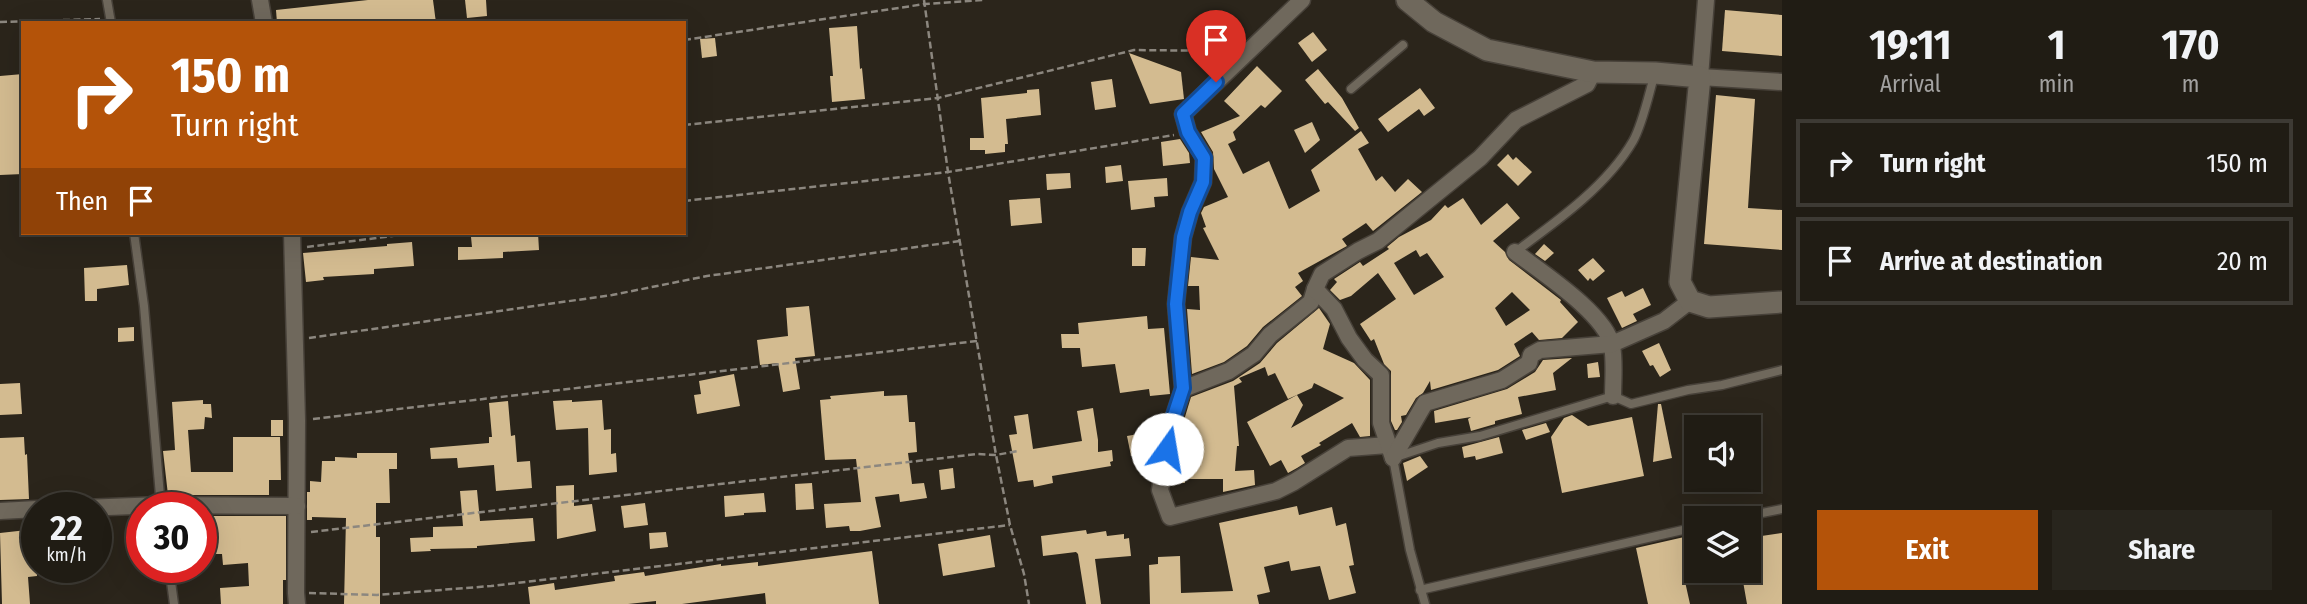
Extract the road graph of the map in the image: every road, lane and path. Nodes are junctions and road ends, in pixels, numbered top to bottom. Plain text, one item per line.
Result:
1 (107, 0) edge
2 (260, 0) edge
3 (983, 0) edge
4 (1302, 0) edge
5 (1408, 0) edge
6 (1704, 0) edge
7 (925, 2) edge
8 (111, 20) edge
9 (56, 21) edge
10 (264, 21) edge
11 (0, 22) edge
12 (21, 22) edge
13 (686, 40) edge
14 (1403, 45) dead end
15 (1249, 51) junction
16 (1593, 72) junction
17 (1655, 73) junction
18 (1700, 77) junction
19 (1782, 82) edge
20 (1351, 89) dead end
21 (938, 98) junction
22 (686, 125) edge
23 (1188, 132) junction
24 (948, 172) junction
25 (686, 201) edge
26 (134, 235) edge
27 (384, 235) edge
28 (293, 241) edge
29 (960, 241) junction
30 (1515, 252) joint
31 (1315, 289) junction
32 (1690, 301) junction
33 (1782, 302) edge
34 (296, 340) junction
35 (977, 341) junction
36 (1612, 344) junction
37 (1782, 370) edge
38 (1183, 388) junction
39 (1613, 396) junction
40 (297, 421) junction
41 (1018, 451) dead end
42 (1391, 452) junction
43 (996, 455) junction
44 (159, 492) edge
45 (217, 506) edge
46 (297, 506) junction
47 (21, 509) edge
48 (1782, 509) edge
49 (0, 510) edge
50 (1761, 513) edge
51 (1010, 525) junction
52 (1684, 530) edge
53 (297, 533) junction
54 (171, 583) edge
55 (1419, 590) junction
56 (296, 598) edge
57 (174, 604) edge
58 (1029, 604) edge
59 (1425, 604) edge

1 - 8 lane
2 - 10 street
3 - 7 path
4 - 15 street
5 - 16 street
6 - 18 street
7 - 13 path
7 - 21 path
8 - 9 path
11 - 12 path
14 - 20 lane
15 - 21 path
15 - 23 street
16 - 17 street
16 - 31 street
17 - 18 street
17 - 30 lane
18 - 19 street
18 - 32 street
21 - 22 path
21 - 24 path
23 - 24 path
23 - 38 street
24 - 25 path
24 - 29 path
26 - 44 lane
27 - 28 path
28 - 34 street
29 - 34 path
29 - 35 path
30 - 36 street
31 - 38 street
31 - 42 street
32 - 33 street
32 - 36 street
34 - 40 street
35 - 40 path
35 - 43 path
36 - 39 street
36 - 42 street
37 - 39 lane
38 - 42 street
39 - 42 lane
40 - 46 street
41 - 43 path
42 - 55 lane
43 - 51 path
43 - 53 path
45 - 46 street
46 - 53 street
47 - 49 street
48 - 50 lane
51 - 56 path
51 - 58 path
52 - 55 lane
53 - 56 street
54 - 57 lane
55 - 59 lane

